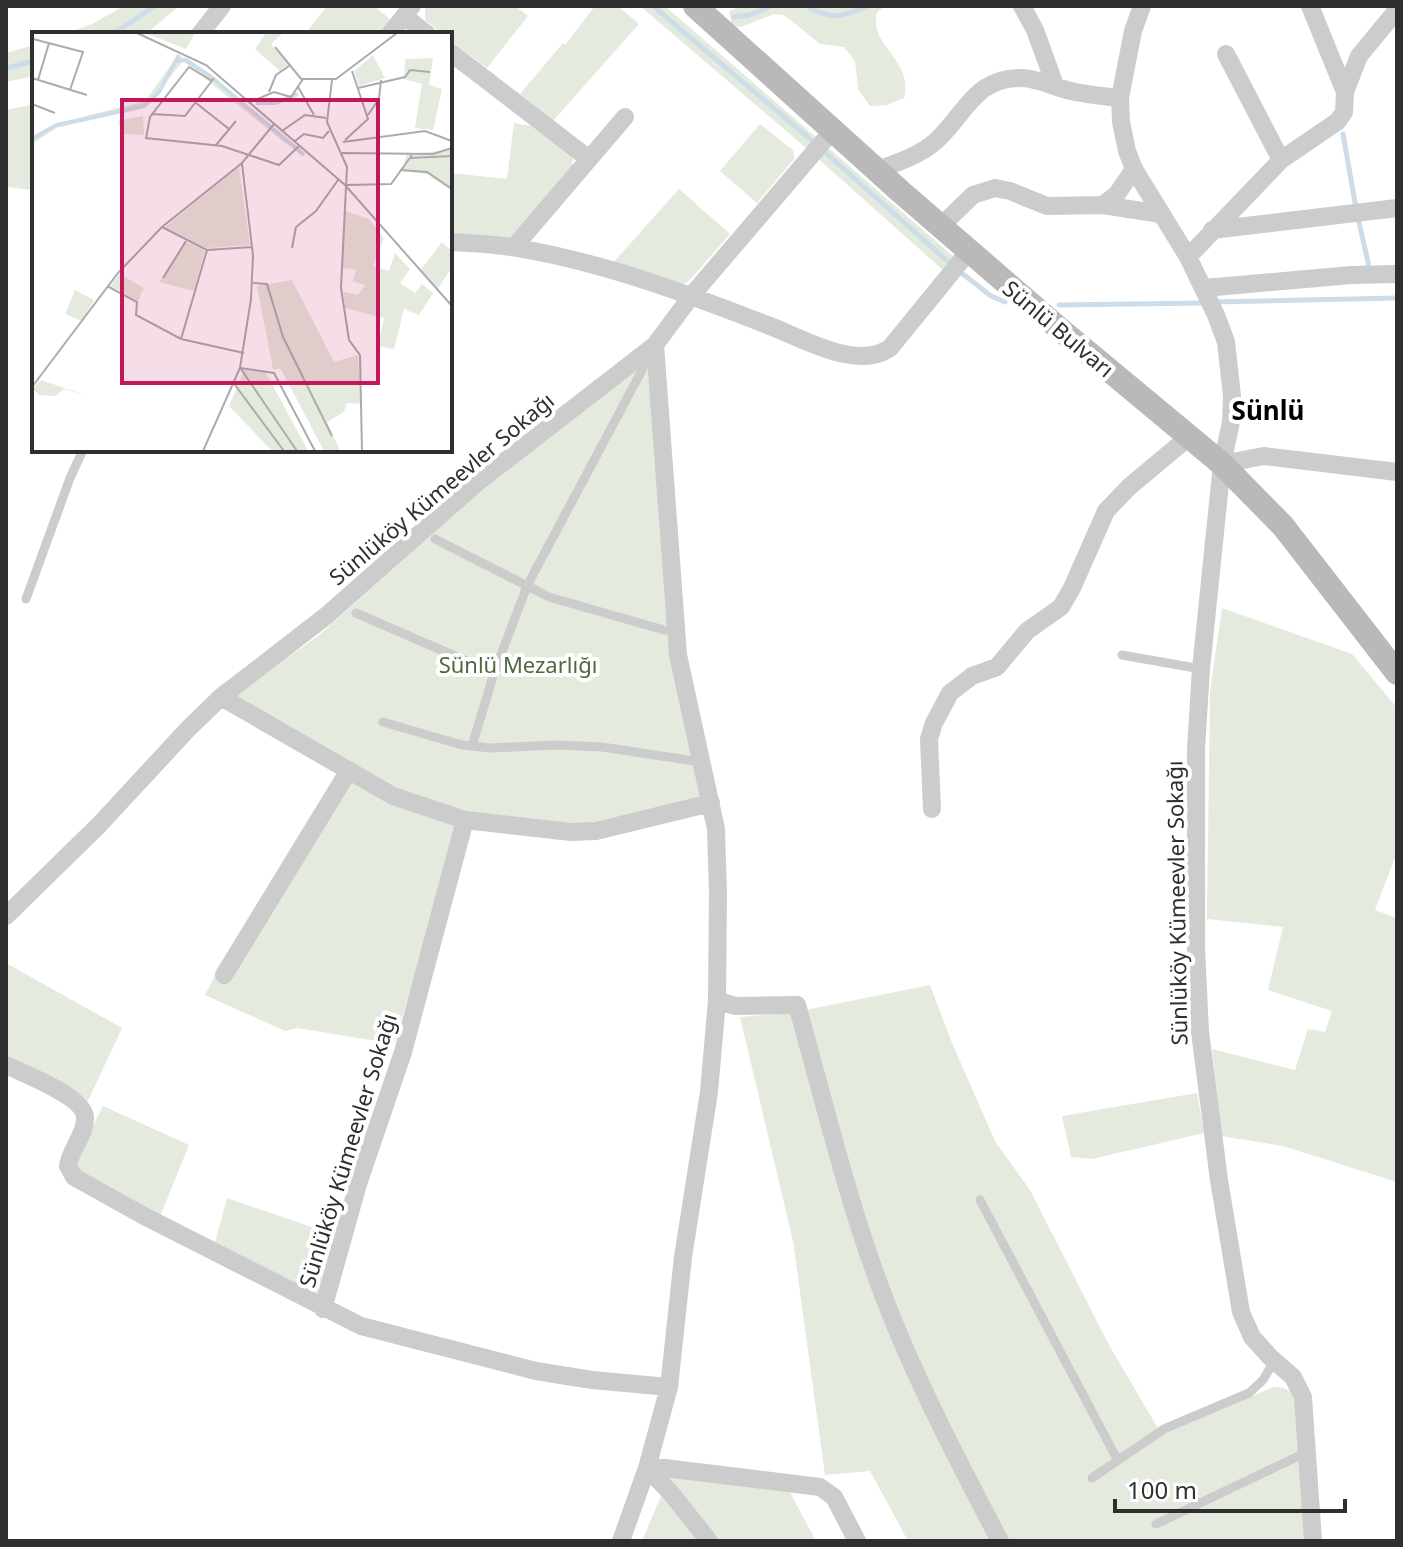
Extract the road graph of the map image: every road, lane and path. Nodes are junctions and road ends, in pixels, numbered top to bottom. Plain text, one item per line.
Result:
1 (222, 6) edge
2 (1022, 6) edge
3 (1142, 6) edge
4 (1310, 6) edge
5 (704, 8) edge
6 (1397, 10) edge
7 (408, 11) edge
8 (202, 32) edge
9 (392, 32) edge
10 (425, 32) edge
11 (452, 54) edge
12 (1226, 54) dead end
13 (1055, 85) junction
14 (1345, 92) junction
15 (1120, 98) junction
16 (625, 117) dead end
17 (833, 130) junction
18 (589, 159) junction
19 (1281, 160) junction
20 (1134, 169) junction
21 (877, 170) junction
22 (1103, 205) junction
23 (1397, 208) edge
24 (1161, 214) junction
25 (941, 226) junction
26 (1212, 230) junction
27 (452, 242) edge
28 (514, 247) junction
29 (969, 251) junction
30 (1188, 257) junction
31 (1397, 274) edge
32 (1204, 288) junction
33 (692, 295) junction
34 (655, 345) junction
35 (1190, 436) junction
36 (82, 452) edge
37 (1222, 464) junction
38 (1397, 472) edge
39 (435, 539) dead end
40 (527, 586) junction
41 (26, 599) dead end
42 (356, 613) dead end
43 (664, 630) dead end
44 (1122, 655) dead end
45 (1201, 669) junction
46 (494, 673) junction
47 (1397, 673) edge
48 (221, 697) junction
49 (383, 722) dead end
50 (472, 746) junction
51 (701, 762) junction
52 (348, 772) junction
53 (711, 803) junction
54 (932, 809) dead end
55 (465, 820) junction
56 (6, 916) edge
57 (224, 975) dead end
58 (717, 1000) junction
59 (6, 1065) edge
60 (980, 1200) dead end
61 (323, 1309) junction
62 (1274, 1361) junction
63 (669, 1387) junction
64 (1307, 1452) junction
65 (1117, 1459) junction
66 (647, 1467) junction
67 (1092, 1478) dead end
68 (1156, 1524) dead end
69 (621, 1541) edge
70 (709, 1541) edge
71 (857, 1541) edge
72 (1000, 1541) edge
73 (1313, 1541) edge

1 - 8 street
2 - 13 street
3 - 15 street, Sünlüköy Kümeevler Sokağı
4 - 14 street
5 - 17 main road, Sünlü Bulvarı
6 - 14 street
7 - 9 street
7 - 10 street
11 - 18 street
12 - 19 street
13 - 15 street
13 - 21 street
14 - 19 street
15 - 20 street, Sünlüköy Kümeevler Sokağı
16 - 18 street
17 - 21 main road, Sünlü Bulvarı
17 - 33 street, Sünlüköy Kümeevler Sokağı
18 - 28 street
19 - 26 street
20 - 22 street
20 - 24 street, Sünlüköy Kümeevler Sokağı
21 - 25 main road, Sünlü Bulvarı
22 - 24 street
22 - 25 street
23 - 26 street
24 - 30 street, Sünlüköy Kümeevler Sokağı
25 - 29 main road, Sünlü Bulvarı
26 - 30 street
27 - 28 street
28 - 33 street
29 - 33 street
29 - 35 main road, Sünlü Bulvarı
30 - 32 street, Sünlüköy Kümeevler Sokağı
31 - 32 street
32 - 37 street, Sünlüköy Kümeevler Sokağı
33 - 34 street, Sünlüköy Kümeevler Sokağı
34 - 40 lane
34 - 48 street, Sünlüköy Kümeevler Sokağı
34 - 51 street
35 - 37 main road, Sünlü Bulvarı
35 - 54 street
36 - 41 lane
37 - 38 street
37 - 45 street, Sünlüköy Kümeevler Sokağı
37 - 47 main road, Sünlü Bulvarı
39 - 40 lane
40 - 43 lane
40 - 46 lane
42 - 46 lane
44 - 45 lane
45 - 62 street, Sünlüköy Kümeevler Sokağı
46 - 50 lane
48 - 52 street
48 - 56 street, Sünlüköy Kümeevler Sokağı
49 - 50 lane
50 - 51 lane
51 - 53 street
52 - 55 street
52 - 57 street
53 - 55 street
53 - 58 street
55 - 61 street, Sünlüköy Kümeevler Sokağı
58 - 63 street
58 - 72 street
59 - 61 street, Sünlüköy Kümeevler Sokağı
60 - 65 lane
61 - 63 street, Sünlüköy Kümeevler Sokağı
62 - 64 street, Sünlüköy Kümeevler Sokağı
62 - 65 lane
63 - 66 street
64 - 68 lane
64 - 73 street, Sünlüköy Kümeevler Sokağı
65 - 67 lane
66 - 69 street
66 - 70 street
66 - 71 street

